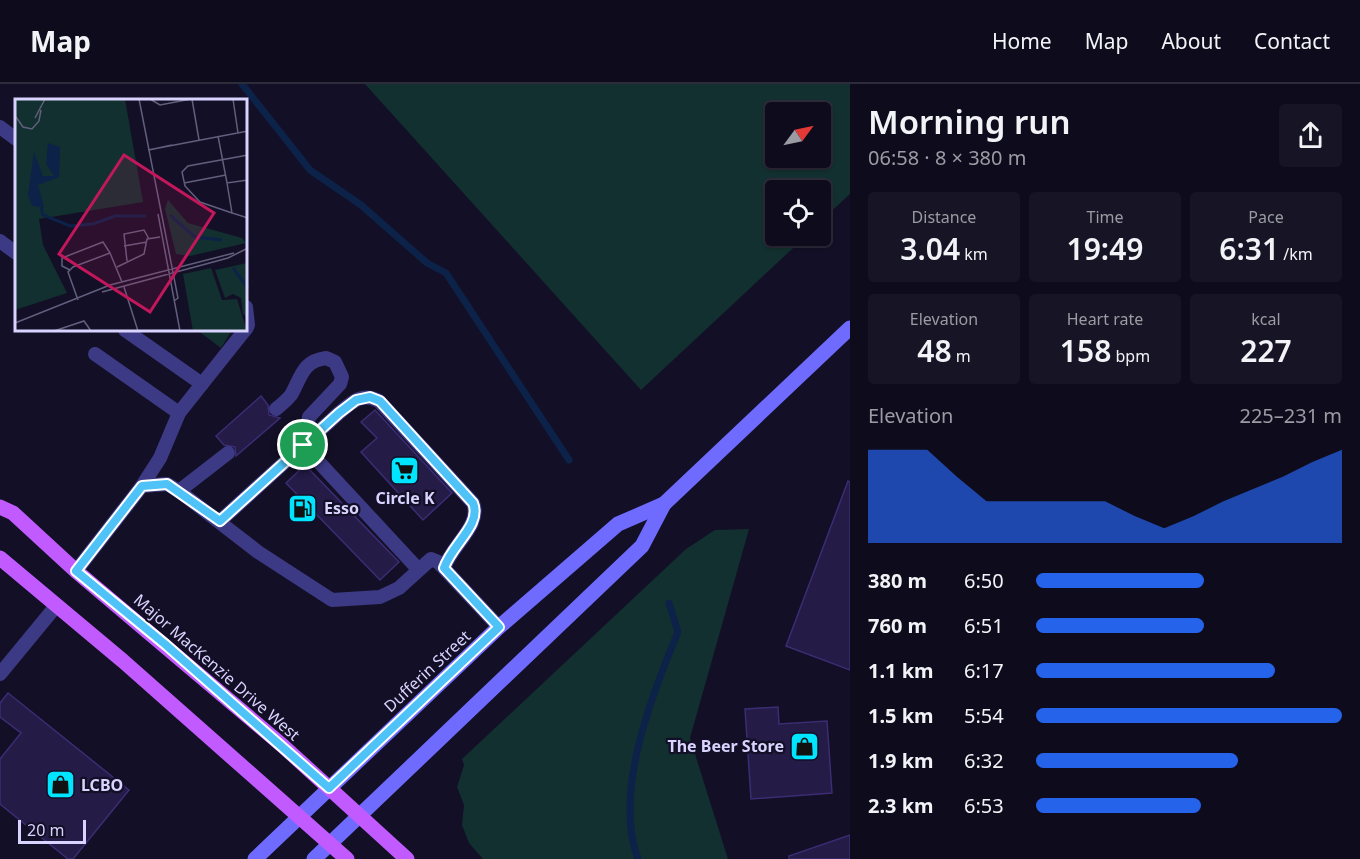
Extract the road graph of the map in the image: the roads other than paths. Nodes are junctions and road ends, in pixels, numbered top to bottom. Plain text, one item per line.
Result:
1 (0, 127) edge
2 (15, 138) edge
3 (0, 241) edge
4 (15, 252) edge
5 (850, 328) edge
6 (128, 332) edge
7 (243, 332) edge
8 (95, 354) dead end
9 (202, 384) junction
10 (276, 409) dead end
11 (179, 413) junction
12 (303, 445) junction
13 (228, 453) dead end
14 (142, 486) junction
15 (178, 491) junction
16 (664, 504) junction
17 (0, 507) edge
18 (220, 521) junction
19 (0, 558) edge
20 (444, 568) junction
21 (418, 569) junction
22 (76, 571) junction
23 (56, 606) junction
24 (499, 627) junction
25 (0, 674) edge
26 (329, 788) junction
27 (359, 816) junction
28 (300, 817) junction
29 (330, 844) junction
30 (255, 859) edge
31 (314, 859) edge
32 (347, 859) edge
33 (407, 859) edge

1 - 2 lane
3 - 4 lane
5 - 16 main road, Dufferin Street
6 - 9 lane
7 - 9 lane
8 - 11 lane
9 - 11 lane
10 - 12 lane
11 - 14 lane
12 - 18 lane
12 - 20 lane
12 - 21 lane
13 - 15 lane
14 - 15 lane
14 - 22 lane
15 - 18 lane
16 - 24 main road, Dufferin Street
16 - 27 main road, Dufferin Street
17 - 22 main road, Major MacKenzie Drive West
18 - 21 lane
19 - 23 main road
20 - 21 lane
20 - 24 lane
22 - 26 main road, Major MacKenzie Drive West
23 - 25 lane
23 - 28 main road
24 - 26 main road, Dufferin Street
26 - 27 main road, Major MacKenzie Drive West
26 - 28 main road, Dufferin Street
27 - 29 main road, Dufferin Street
27 - 33 main road, Major MacKenzie Drive West
28 - 29 main road
28 - 30 main road, Dufferin Street
29 - 31 main road, Dufferin Street
29 - 32 main road

